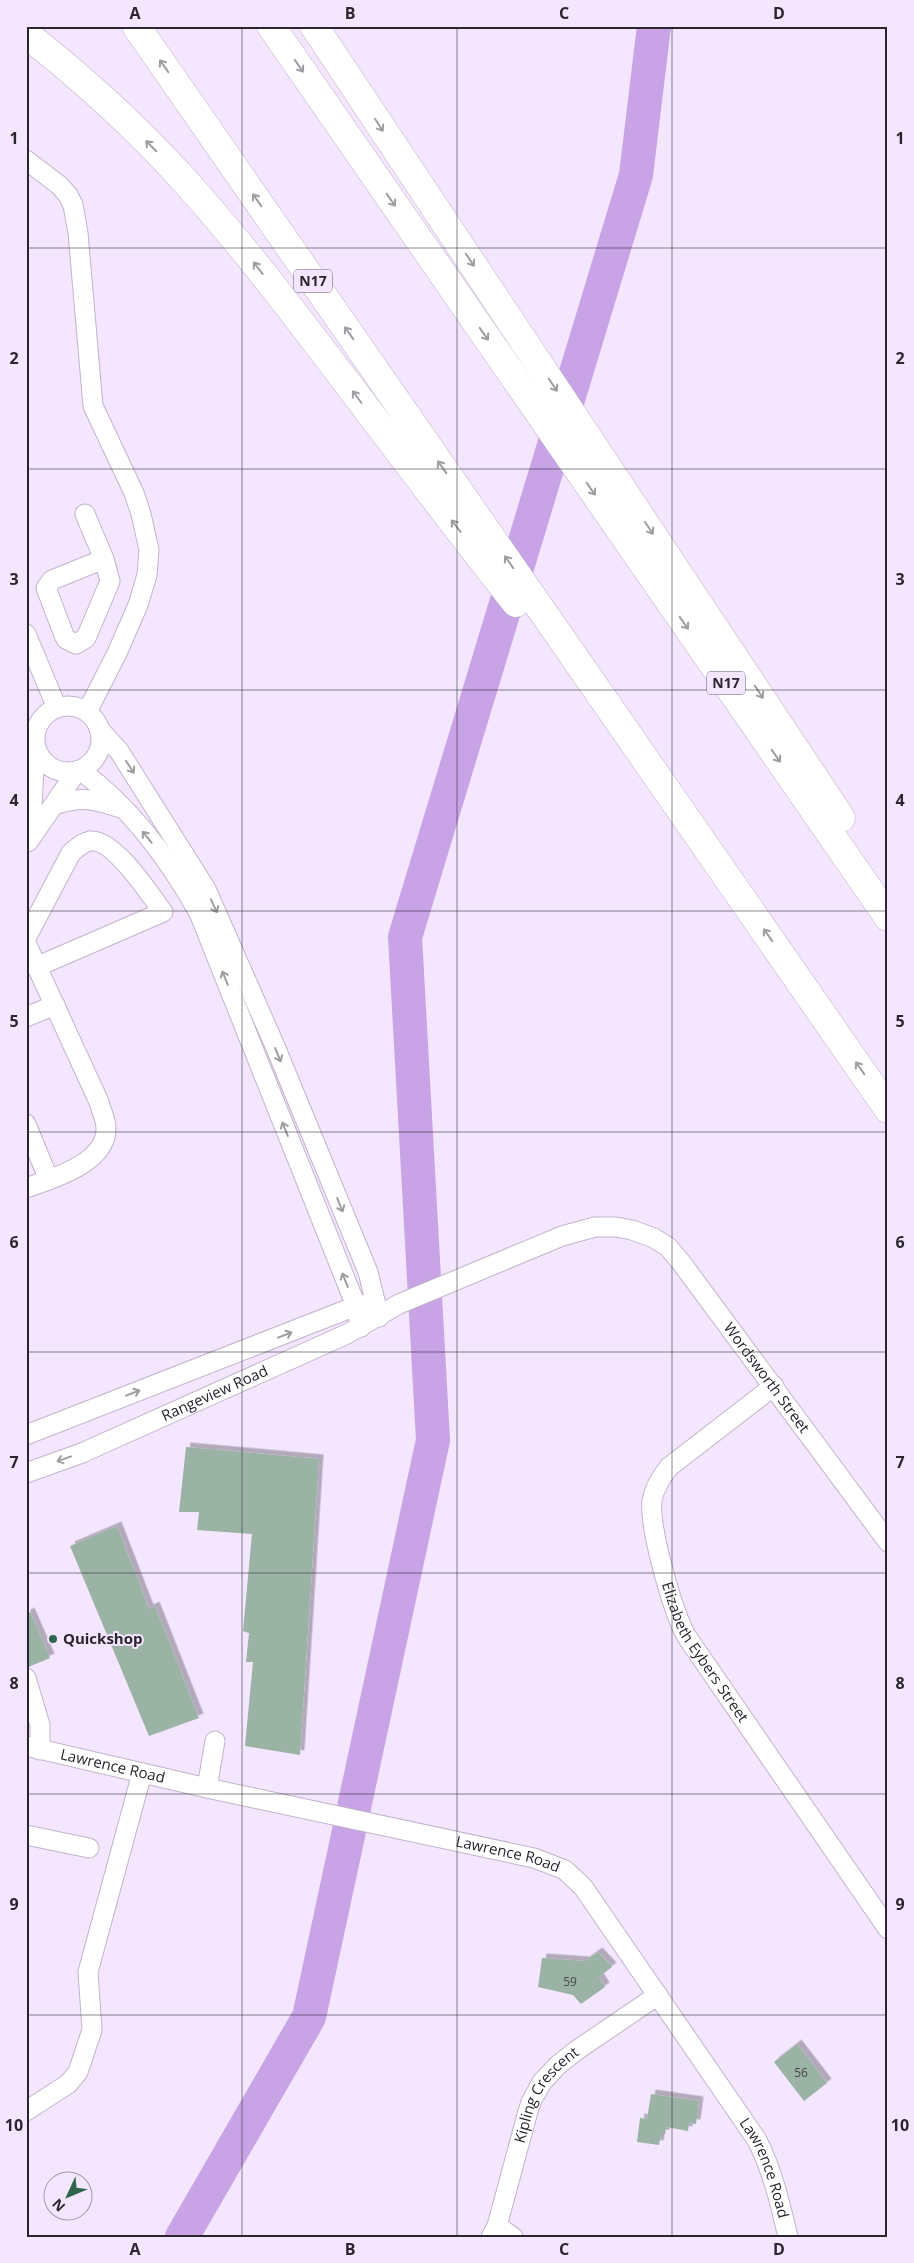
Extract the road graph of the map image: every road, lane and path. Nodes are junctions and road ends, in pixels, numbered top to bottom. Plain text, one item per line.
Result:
1 (136, 26) edge
2 (271, 26) edge
3 (314, 26) edge
4 (318, 26) edge
5 (26, 34) edge
6 (356, 90) junction
7 (26, 160) edge
8 (84, 514) dead end
9 (104, 559) dead end
10 (525, 599) junction
11 (26, 634) edge
12 (57, 708) junction
13 (87, 712) junction
14 (99, 729) junction
15 (35, 742) junction
16 (78, 771) junction
17 (54, 805) junction
18 (124, 809) junction
19 (26, 834) edge
20 (26, 845) edge
21 (888, 888) edge
22 (888, 917) edge
23 (26, 938) edge
24 (26, 943) edge
25 (36, 967) junction
26 (55, 1005) junction
27 (26, 1017) edge
28 (888, 1109) edge
29 (26, 1124) edge
30 (49, 1180) junction
31 (26, 1188) edge
32 (632, 1230) joint
33 (356, 1306) junction
34 (377, 1310) junction
35 (361, 1326) junction
36 (774, 1386) junction
37 (26, 1435) edge
38 (26, 1473) edge
39 (888, 1542) edge
40 (26, 1678) edge
41 (214, 1741) dead end
42 (33, 1748) edge
43 (142, 1773) junction
44 (207, 1788) junction
45 (26, 1835) edge
46 (89, 1848) dead end
47 (888, 1929) edge
48 (658, 1995) junction
49 (26, 2111) edge
50 (494, 2232) edge
51 (513, 2237) edge
52 (788, 2237) edge

10 -> 1 highway, N17
2 -> 22 highway, N17
3 - 6 highway
4 - 6 highway
10 -> 5 highway
6 -> 21 highway
7 - 13 street
8 - 9 street
28 -> 10 highway, N17
11 - 12 street
12 - 13 street
12 - 15 street
13 - 14 street
14 - 16 street
14 -> 34 street
15 - 16 street
15 - 19 street
16 - 17 street
16 - 18 street
17 - 18 street
17 - 20 street
33 -> 18 street
23 - 25 street
24 - 25 street
25 - 26 street
26 - 27 street
26 - 30 street
29 - 30 street
30 - 31 street
32 - 34 street, Rangeview Road
32 - 36 street, Wordsworth Street
33 - 34 street, Rangeview Road
33 - 35 street
37 -> 33 street, Rangeview Road
34 - 35 street, Rangeview Road
35 -> 38 street, Rangeview Road
36 - 39 street, Wordsworth Street
36 - 47 street, Elizabeth Eybers Street
40 - 42 street
41 - 44 street
42 - 43 street, Lawrence Road
43 - 44 street, Lawrence Road
43 - 49 street
44 - 48 street, Lawrence Road
45 - 46 street
48 - 50 street, Kipling Crescent
48 - 52 street, Lawrence Road
50 - 51 street

